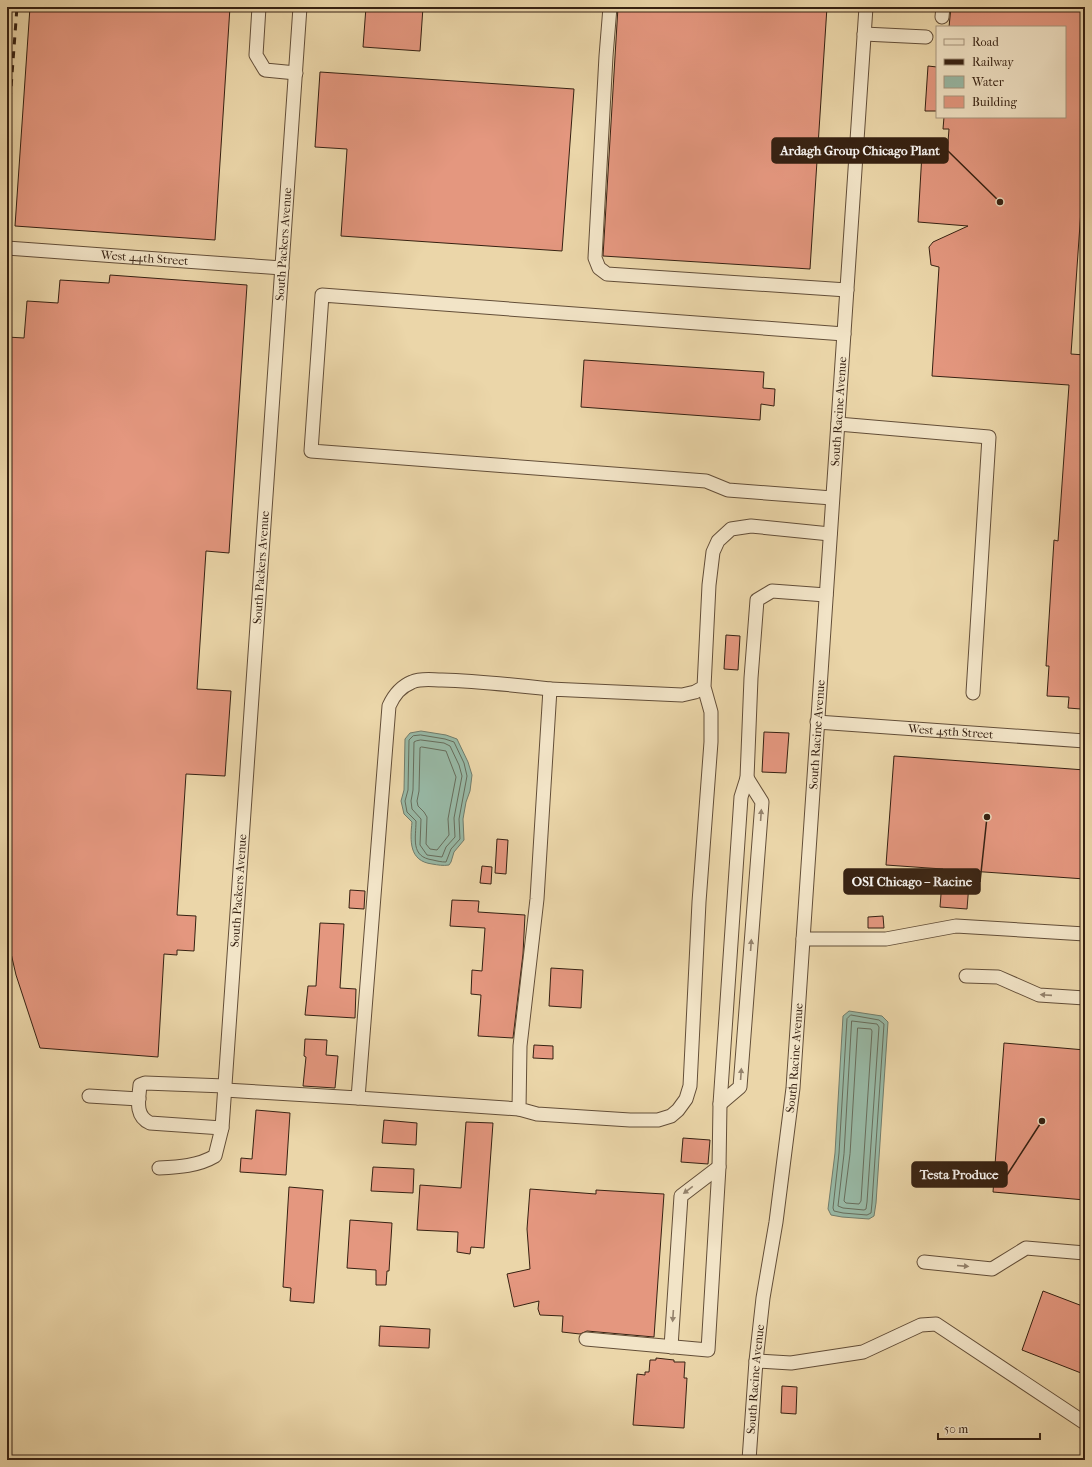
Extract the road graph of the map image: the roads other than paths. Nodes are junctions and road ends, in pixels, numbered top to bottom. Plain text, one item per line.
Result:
1 (259, 7) edge
2 (300, 7) edge
3 (610, 7) edge
4 (866, 7) edge
5 (864, 34) junction
6 (926, 37) dead end
7 (296, 73) junction
8 (7, 248) edge
9 (282, 268) junction
10 (847, 290) junction
11 (844, 334) junction
12 (838, 424) junction
13 (832, 498) junction
14 (830, 534) junction
15 (826, 595) junction
16 (704, 687) junction
17 (550, 689) junction
18 (972, 693) dead end
19 (817, 722) junction
20 (1085, 741) edge
21 (747, 778) junction
22 (1085, 934) edge
23 (803, 938) junction
24 (966, 976) dead end
25 (1085, 998) edge
26 (225, 1088) junction
27 (89, 1096) dead end
28 (358, 1098) junction
29 (139, 1099) junction
30 (720, 1104) junction
31 (519, 1109) junction
32 (222, 1128) junction
33 (719, 1167) junction
34 (159, 1168) dead end
35 (1085, 1253) edge
36 (924, 1262) dead end
37 (586, 1339) dead end
38 (671, 1347) junction
39 (756, 1361) junction
40 (1085, 1423) edge
41 (749, 1460) edge

1 - 7 street
2 - 7 street, South Packers Avenue
3 - 10 street
4 - 5 street, South Racine Avenue
5 - 6 street
5 - 10 street, South Racine Avenue
7 - 9 street, South Packers Avenue
8 - 9 street, West 44th Street
9 - 26 street, South Packers Avenue
10 - 11 street, South Racine Avenue
11 - 12 street, South Racine Avenue
11 - 13 street
12 - 13 street, South Racine Avenue
12 - 18 street
13 - 14 street, South Racine Avenue
14 - 15 street, South Racine Avenue
14 - 16 street
15 - 19 street, South Racine Avenue
15 - 21 street
16 - 17 street
16 - 31 street
17 - 28 street
17 - 31 street
19 - 20 street, West 45th Street
19 - 23 street, South Racine Avenue
21 - 30 street
30 -> 21 street
22 - 23 street
23 - 39 street, South Racine Avenue
25 -> 24 street
26 - 28 street
26 - 29 street
26 - 32 street, South Packers Avenue
27 - 29 street
28 - 31 street
29 - 32 street
30 - 33 street
32 - 34 street, South Packers Avenue
33 -> 38 street
33 - 38 street
36 -> 35 street
37 - 38 street
39 - 40 street
39 - 41 street, South Racine Avenue

